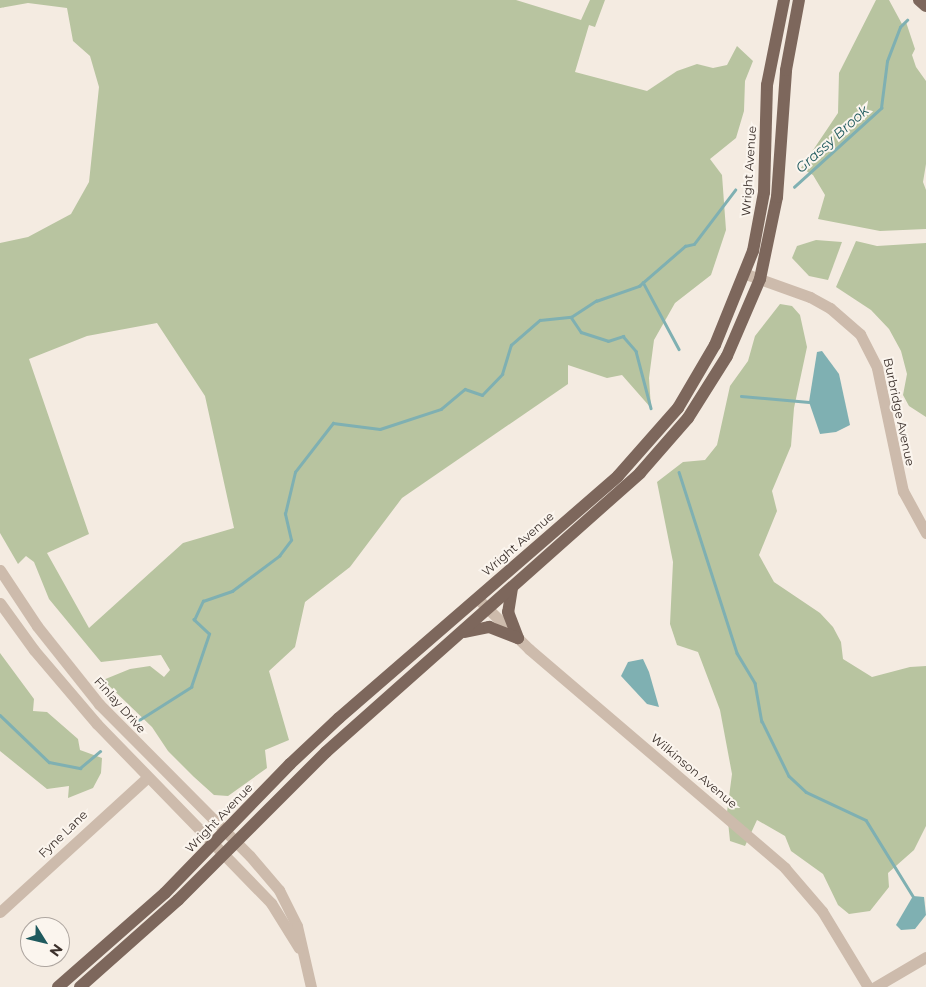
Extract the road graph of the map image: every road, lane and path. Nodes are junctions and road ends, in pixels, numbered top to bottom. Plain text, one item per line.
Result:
1 (784, 0) edge
2 (799, 0) edge
3 (919, 0) edge
4 (926, 6) edge
5 (746, 274) junction
6 (760, 279) junction
7 (926, 533) edge
8 (0, 570) edge
9 (512, 588) junction
10 (17, 598) junction
11 (478, 598) junction
12 (0, 605) edge
13 (489, 609) junction
14 (463, 633) junction
15 (518, 638) junction
16 (148, 777) junction
17 (225, 832) junction
18 (214, 843) junction
19 (236, 843) junction
20 (225, 855) junction
21 (0, 912) edge
22 (302, 951) junction
23 (926, 957) edge
24 (58, 987) edge
25 (80, 987) edge
26 (311, 987) edge
27 (868, 987) edge
28 (875, 987) edge

1 - 5 main road, Wright Avenue
2 - 6 main road
3 - 4 main road
5 - 6 street, Burbridge Avenue
5 - 11 main road, Wright Avenue
6 - 7 street, Burbridge Avenue
6 - 9 main road
8 - 10 street, Finlay Drive
9 - 13 main road
9 - 15 main road
10 - 12 street
10 - 17 street, Finlay Drive
11 - 13 street, Wilkinson Avenue
11 - 17 main road, Wright Avenue
12 - 16 street
13 - 14 main road
13 - 15 street, Wilkinson Avenue
14 - 15 main road
14 - 19 main road
15 - 27 street, Wilkinson Avenue
16 - 18 street
16 - 21 street, Fyne Lane
17 - 18 main road, Wright Avenue
17 - 19 street, Finlay Drive
18 - 20 street
18 - 24 main road, Wright Avenue
19 - 20 main road
19 - 22 street, Finlay Drive
20 - 22 street
20 - 25 main road
22 - 26 street, Finlay Drive
23 - 28 street

